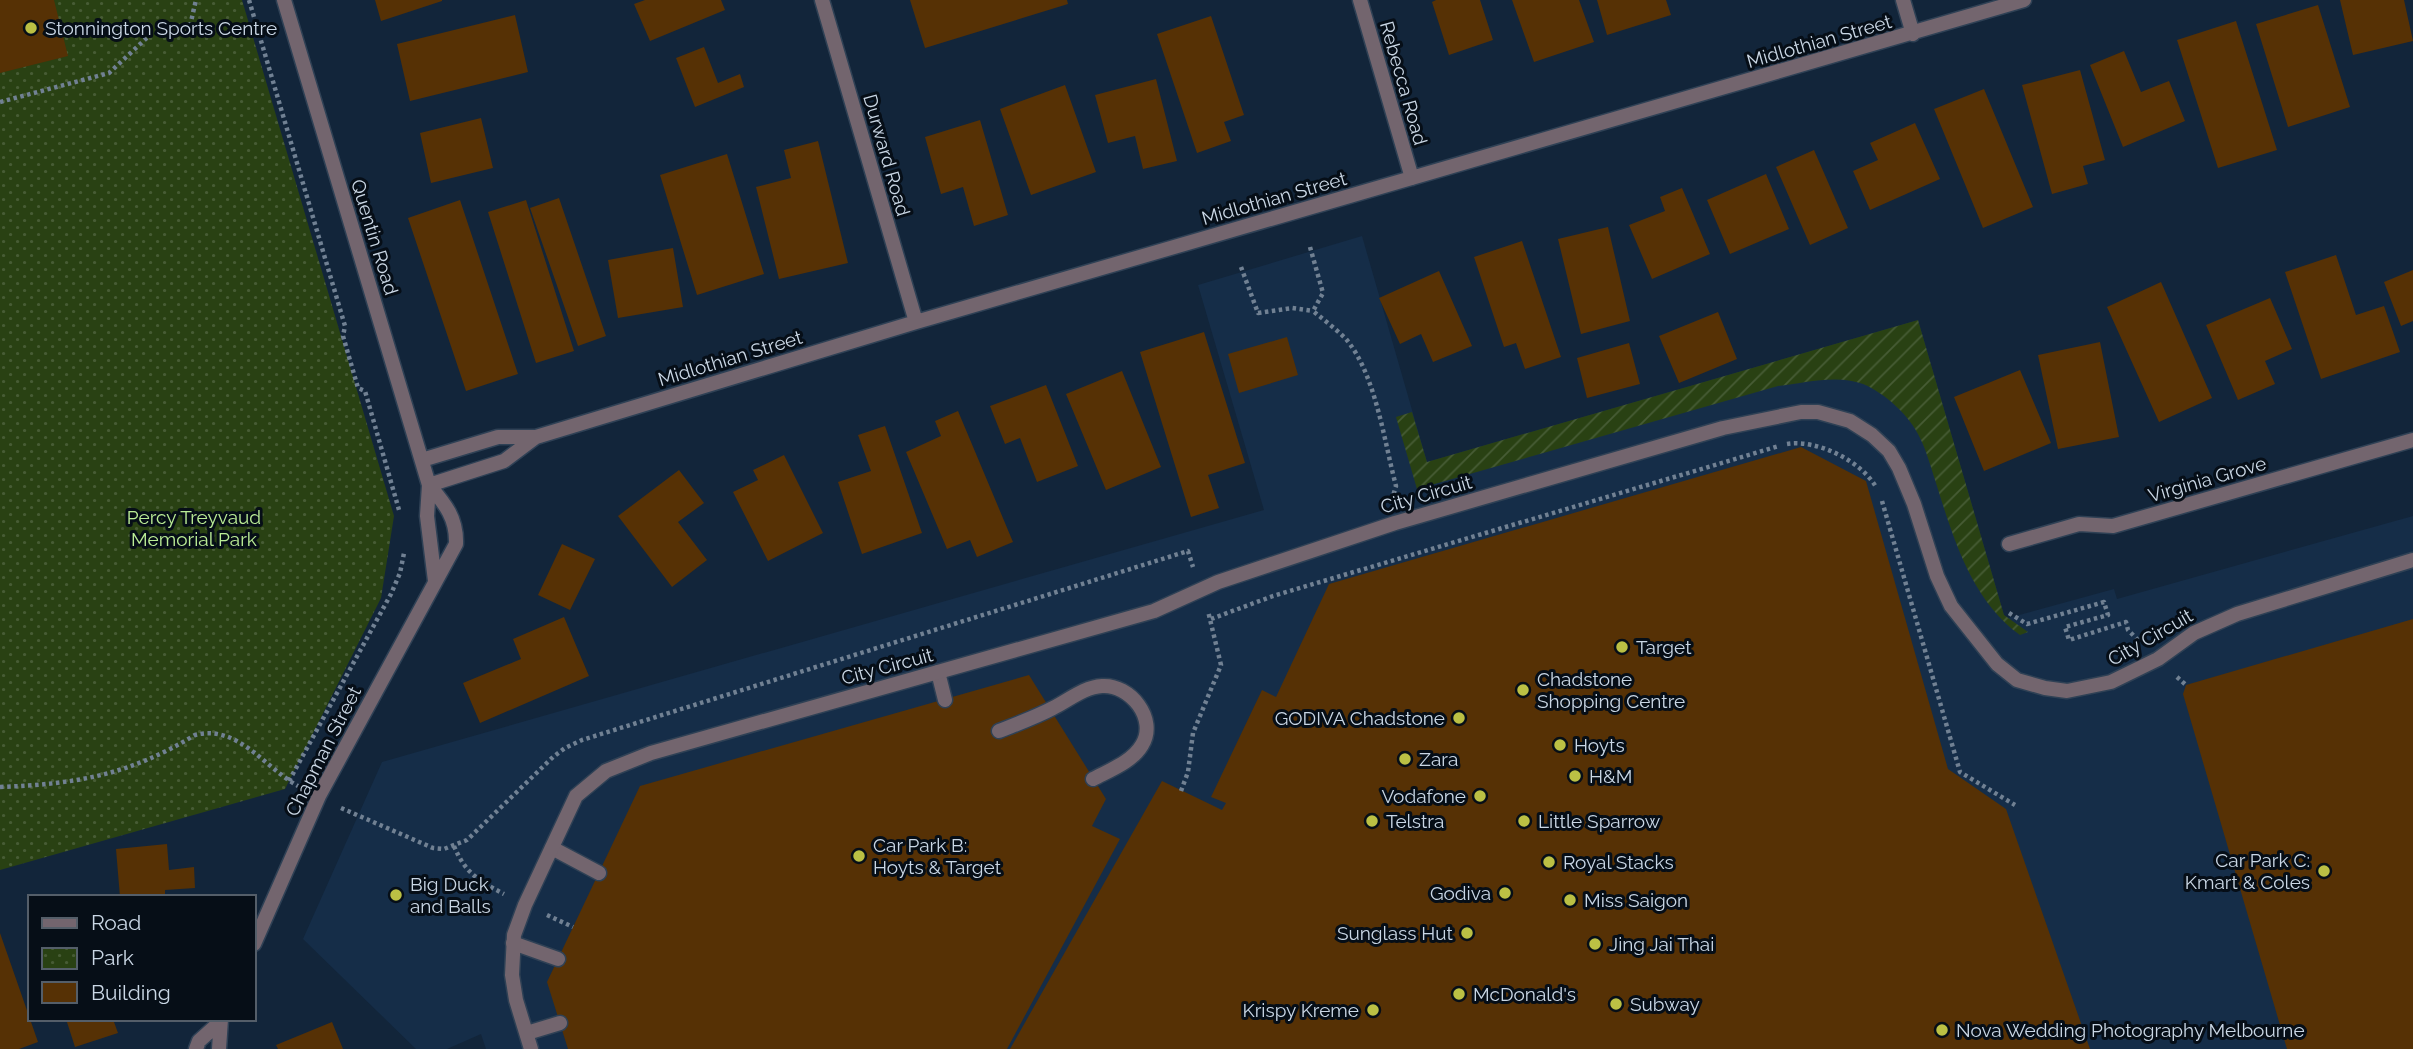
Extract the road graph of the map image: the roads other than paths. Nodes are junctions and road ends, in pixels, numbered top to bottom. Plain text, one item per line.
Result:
1 (284, 0) edge
2 (822, 0) edge
3 (1360, 0) edge
4 (1903, 0) edge
5 (2024, 0) edge
6 (1913, 34) junction
7 (1412, 177) junction
8 (916, 322) junction
9 (536, 437) junction
10 (2413, 440) edge
11 (422, 460) junction
12 (429, 485) junction
13 (2010, 544) dead end
14 (2413, 561) edge
15 (436, 580) junction
16 (938, 672) junction
17 (945, 700) dead end
18 (999, 731) dead end
19 (1094, 779) dead end
20 (552, 848) junction
21 (599, 873) dead end
22 (256, 939) edge
23 (513, 943) junction
24 (558, 959) dead end
25 (220, 1021) edge
26 (560, 1023) dead end
27 (527, 1033) junction
28 (196, 1049) edge
29 (219, 1049) edge
30 (531, 1049) edge

1 - 11 street, Quentin Road
2 - 8 street, Durward Road
3 - 7 street, Rebecca Road
4 - 6 street
5 - 6 street, Midlothian Street
6 - 7 street, Midlothian Street
7 - 8 street, Midlothian Street
8 - 9 street, Midlothian Street
9 - 11 street, Midlothian Street
9 - 12 street, Midlothian Street
10 - 13 street, Virginia Grove
11 - 12 street, Quentin Road
12 - 15 street
12 - 15 street, Chapman Street
14 - 16 street, City Circuit
15 - 22 street, Chapman Street
16 - 17 street
16 - 20 street, City Circuit
18 - 19 street
20 - 21 street
20 - 23 street, City Circuit
23 - 24 street
23 - 27 street, City Circuit
25 - 28 street
25 - 29 street
26 - 27 street
27 - 30 street, City Circuit

